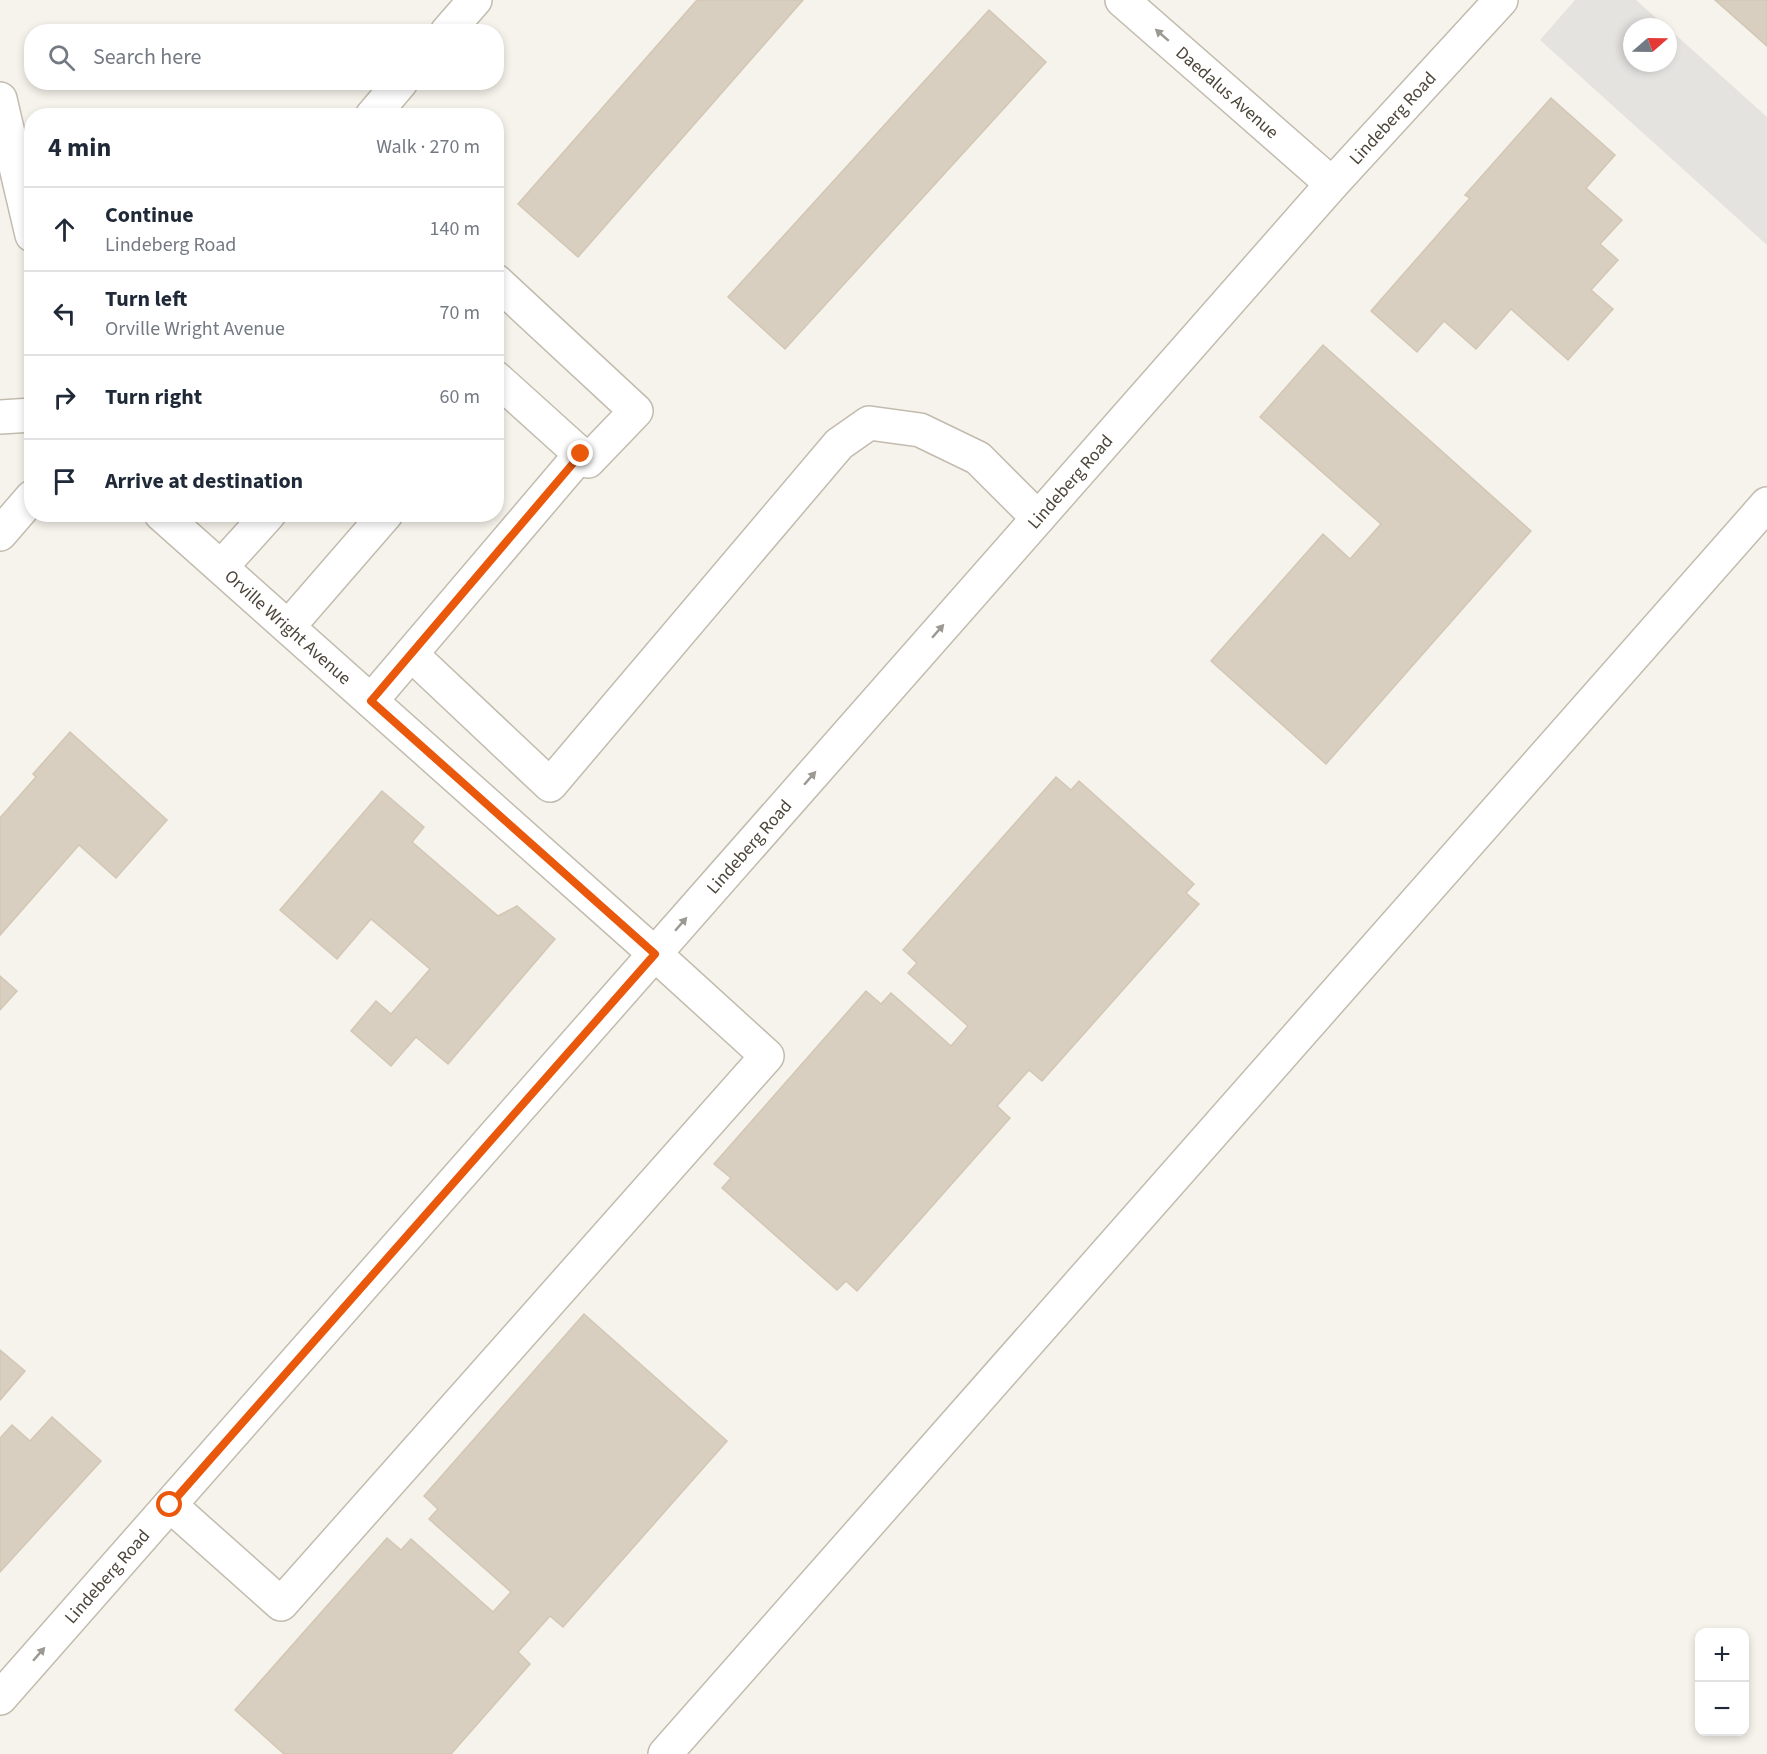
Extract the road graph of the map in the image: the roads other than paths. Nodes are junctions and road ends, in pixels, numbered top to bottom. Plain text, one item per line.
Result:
1 (475, 0) edge
2 (1122, 0) edge
3 (1501, 0) edge
4 (454, 24) edge
5 (394, 90) edge
6 (0, 99) edge
7 (379, 108) edge
8 (1332, 184) junction
9 (24, 201) edge
10 (504, 288) edge
11 (504, 388) edge
12 (24, 416) edge
13 (0, 417) edge
14 (581, 454) junction
15 (1767, 504) edge
16 (24, 506) edge
17 (1038, 518) junction
18 (170, 522) edge
19 (262, 522) edge
20 (379, 522) edge
21 (0, 534) edge
22 (220, 567) junction
23 (288, 627) junction
24 (411, 654) junction
25 (371, 701) junction
26 (655, 954) junction
27 (170, 1505) junction
28 (4, 1683) edge
29 (665, 1754) edge

1 - 4 street
8 -> 2 street, Daedalus Avenue
3 - 8 street, Lindeberg Road
5 - 7 street
6 - 9 street
8 - 17 street, Lindeberg Road
10 - 14 street
11 - 14 street
12 - 13 street
14 - 24 street
15 - 29 street
16 - 21 street
17 - 24 street
26 -> 17 street, Lindeberg Road
18 - 22 street, Orville Wright Avenue
19 - 22 street
20 - 23 street
22 - 23 street, Orville Wright Avenue
23 - 25 street, Orville Wright Avenue
24 - 25 street
25 - 26 street, Orville Wright Avenue
26 - 27 street, Lindeberg Road
26 - 27 street, Orville Wright Avenue
28 -> 27 street, Lindeberg Road

